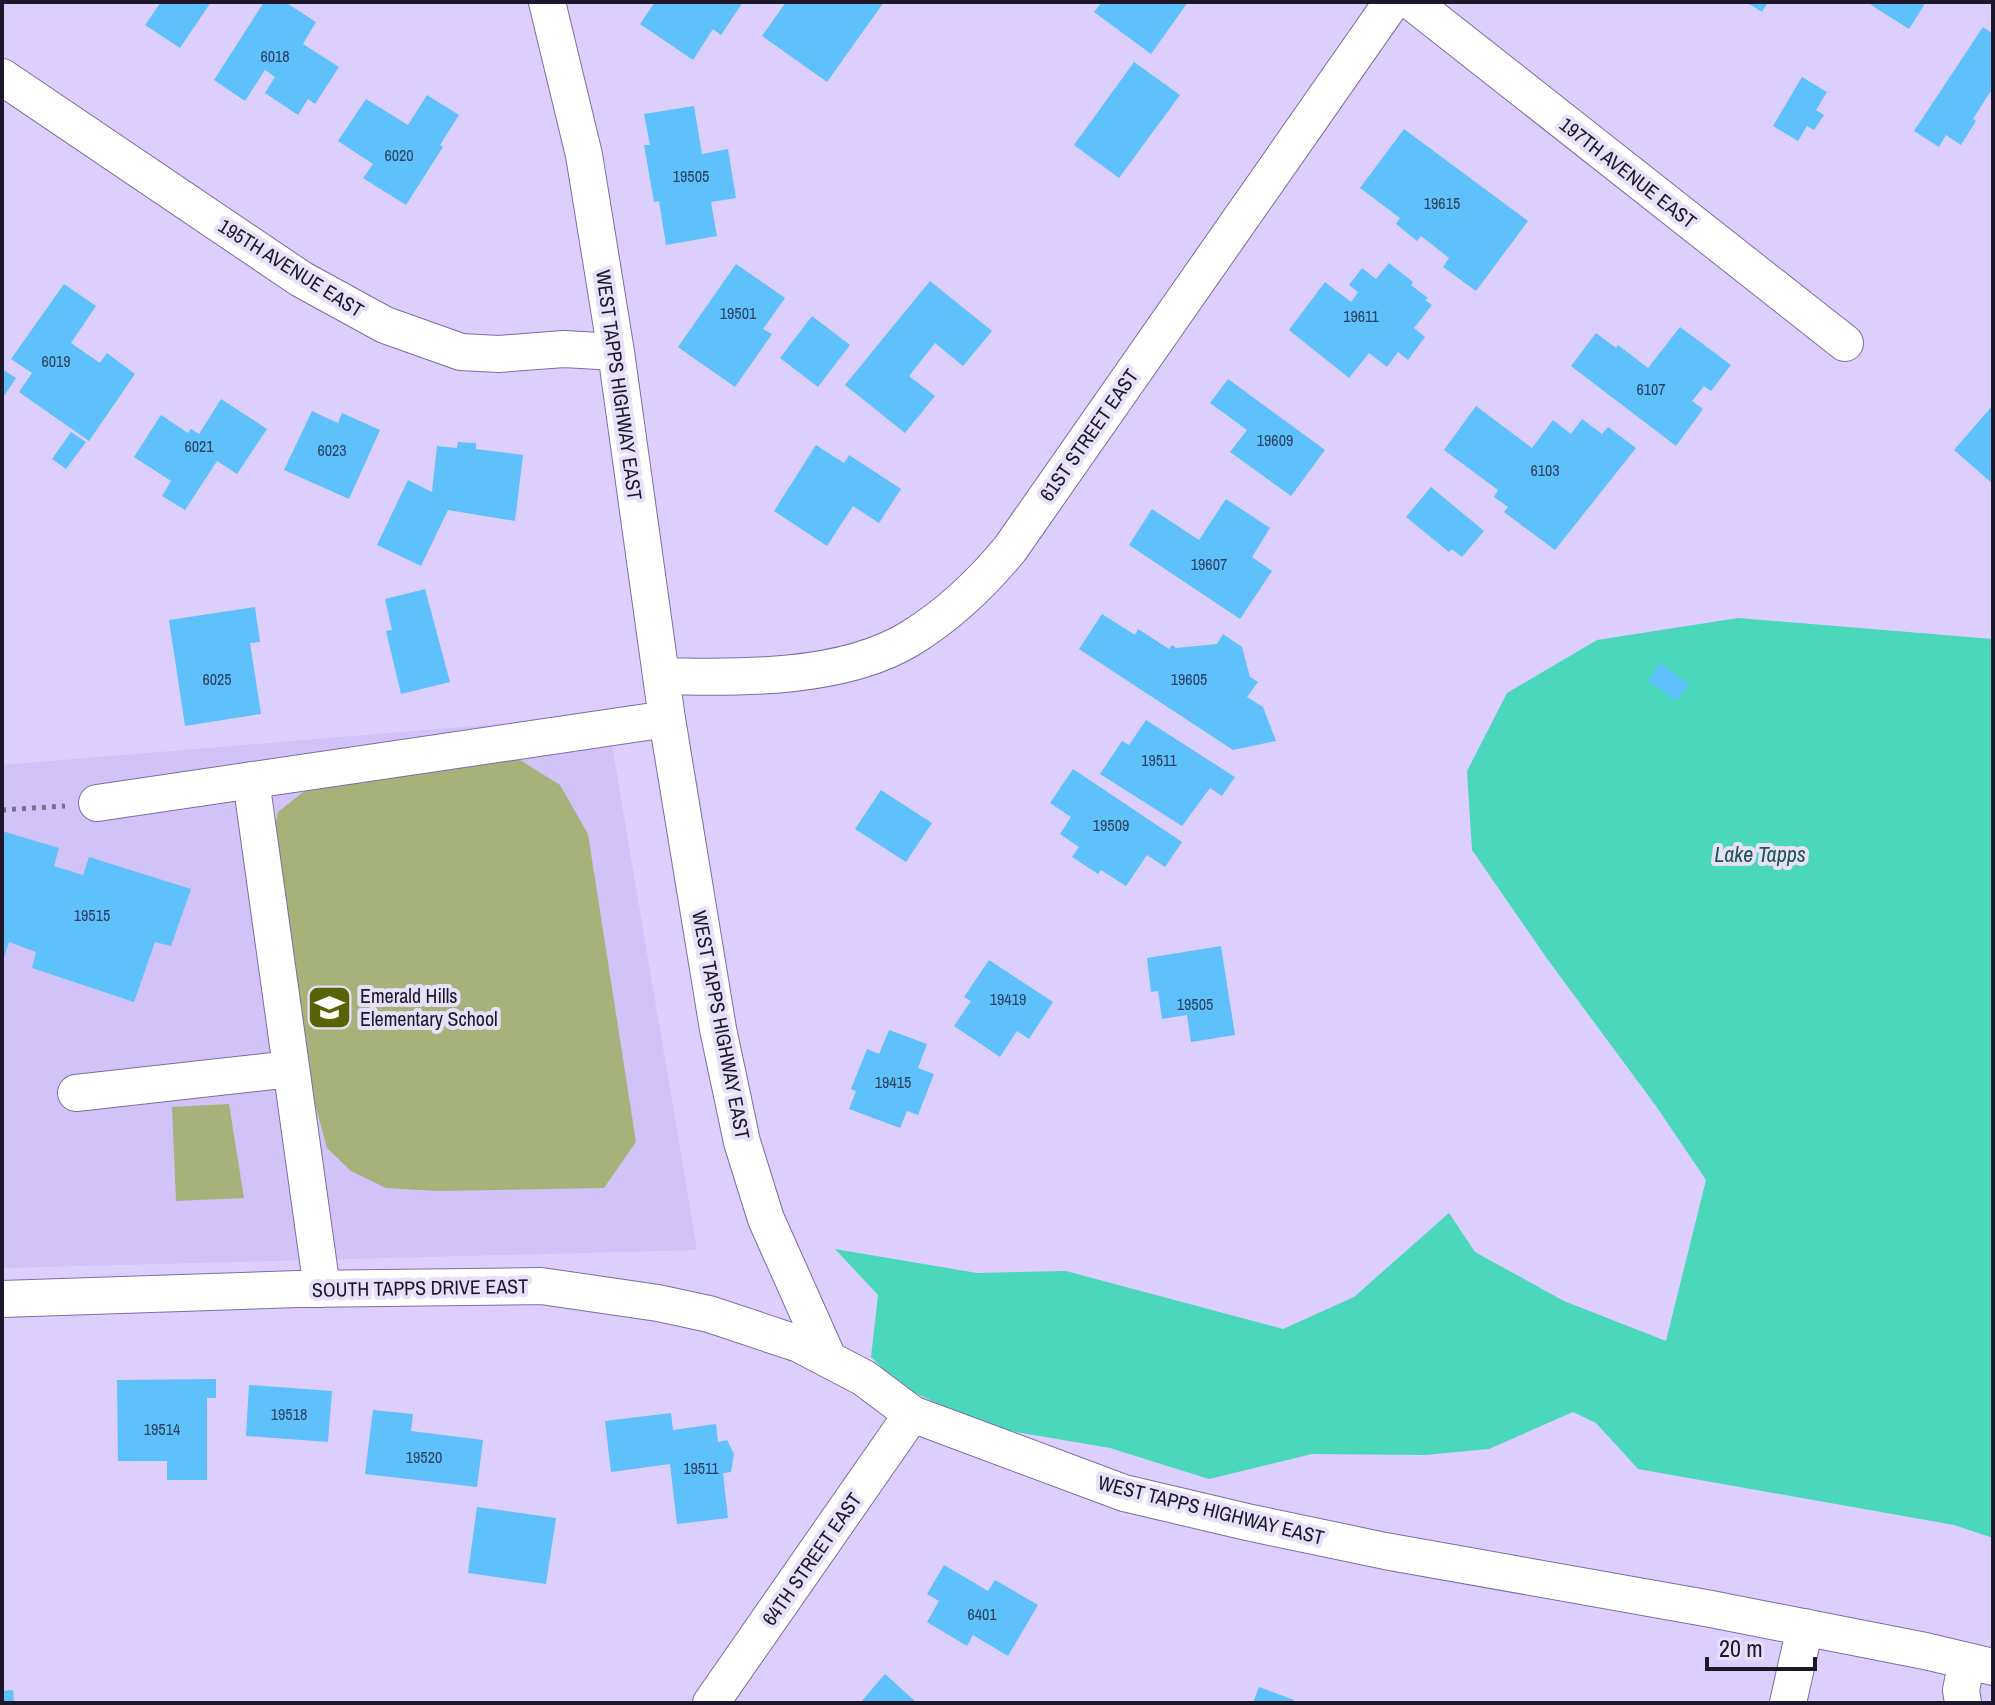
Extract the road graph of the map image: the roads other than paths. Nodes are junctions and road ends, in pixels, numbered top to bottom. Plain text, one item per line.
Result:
1 (547, 2) edge
2 (1392, 2) edge
3 (1412, 2) edge
4 (2, 77) edge
5 (1845, 343) dead end
6 (616, 352) junction
7 (661, 676) junction
8 (667, 719) junction
9 (251, 780) junction
10 (97, 803) road end
11 (291, 1069) junction
12 (76, 1093) dead end
13 (322, 1289) junction
14 (2, 1299) edge
15 (828, 1358) junction
16 (912, 1414) junction
17 (1805, 1627) junction
18 (1980, 1664) edge
19 (711, 1703) edge
20 (1788, 1703) edge
21 (1963, 1703) edge

1 - 6 street, WEST TAPPS HIGHWAY EAST
2 - 7 street, 61ST STREET EAST
3 - 5 street, 197TH AVENUE EAST
4 - 6 street, 195TH AVENUE EAST
6 - 7 street, WEST TAPPS HIGHWAY EAST
7 - 8 street, WEST TAPPS HIGHWAY EAST
8 - 9 street
8 - 15 street, WEST TAPPS HIGHWAY EAST
9 - 10 street
9 - 11 street
11 - 12 street
11 - 13 street
13 - 14 street, SOUTH TAPPS DRIVE EAST
13 - 15 street, SOUTH TAPPS DRIVE EAST
15 - 16 street, WEST TAPPS HIGHWAY EAST
16 - 17 street, WEST TAPPS HIGHWAY EAST
16 - 19 street, 64TH STREET EAST
17 - 18 street, WEST TAPPS HIGHWAY EAST
17 - 20 street
18 - 21 street

